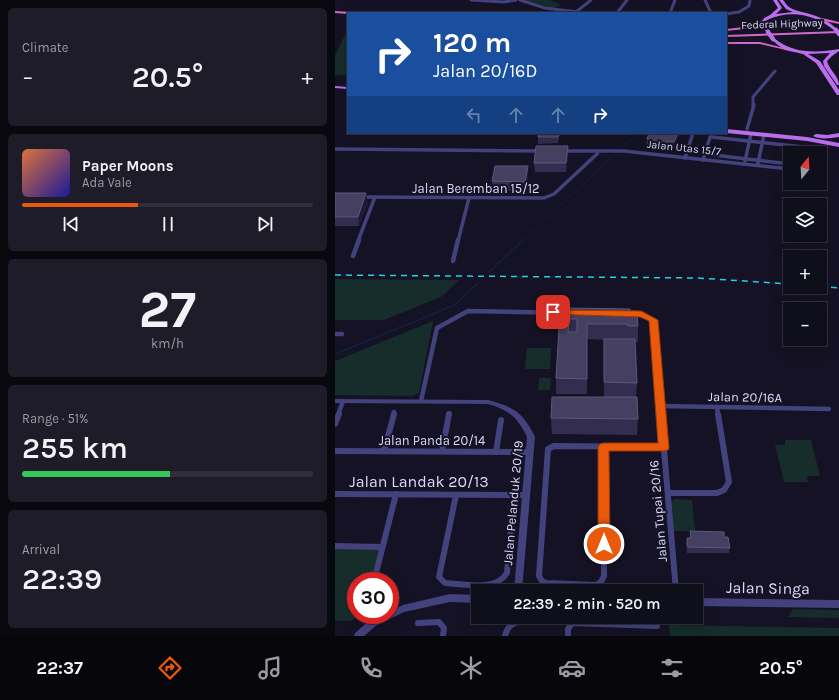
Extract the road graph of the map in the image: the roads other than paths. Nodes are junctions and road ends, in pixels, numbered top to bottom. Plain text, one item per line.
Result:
1 (471, 0) edge
2 (516, 0) edge
3 (520, 0) edge
4 (591, 0) edge
5 (627, 0) edge
6 (675, 0) edge
7 (705, 0) edge
8 (750, 0) edge
9 (775, 0) edge
10 (781, 0) edge
11 (576, 12) edge
12 (618, 12) edge
13 (670, 12) edge
14 (711, 12) edge
15 (335, 13) edge
16 (347, 13) edge
17 (727, 14) edge
18 (347, 15) edge
19 (808, 15) junction
20 (769, 17) junction
21 (822, 19) junction
22 (763, 21) junction
23 (839, 23) edge
24 (727, 30) edge
25 (838, 33) edge
26 (727, 37) edge
27 (727, 43) edge
28 (786, 49) junction
29 (839, 50) edge
30 (796, 51) junction
31 (775, 71) dead end
32 (335, 83) edge
33 (839, 84) edge
34 (347, 85) edge
35 (335, 87) edge
36 (347, 88) edge
37 (839, 94) edge
38 (727, 127) edge
39 (727, 131) edge
40 (749, 131) junction
41 (693, 134) edge
42 (764, 135) junction
43 (839, 135) edge
44 (749, 141) junction
45 (763, 142) junction
46 (839, 145) edge
47 (797, 146) edge
48 (335, 149) edge
49 (549, 151) edge
50 (557, 151) edge
51 (598, 151) junction
52 (705, 154) junction
53 (685, 158) junction
54 (745, 159) junction
55 (703, 160) junction
56 (759, 161) junction
57 (783, 163) edge
58 (744, 164) junction
59 (758, 166) junction
60 (783, 168) edge
61 (357, 197) edge
62 (375, 197) junction
63 (469, 198) junction
64 (353, 256) dead end
65 (453, 262) dead end
66 (568, 313) edge
67 (627, 314) edge
68 (335, 334) edge
69 (343, 334) dead end
70 (339, 401) edge
71 (421, 401) junction
72 (660, 406) junction
73 (717, 407) junction
74 (829, 409) dead end
75 (394, 412) dead end
76 (449, 413) dead end
77 (501, 420) dead end
78 (335, 424) edge
79 (603, 447) junction
80 (664, 448) junction
81 (335, 450) edge
82 (384, 451) junction
83 (442, 451) junction
84 (496, 452) junction
85 (529, 452) junction
86 (668, 493) junction
87 (335, 494) edge
88 (396, 494) junction
89 (456, 495) junction
90 (526, 495) junction
91 (513, 509) dead end
92 (335, 546) edge
93 (382, 546) junction
94 (376, 572) edge
95 (519, 584) edge
96 (675, 584) edge
97 (471, 598) edge
98 (703, 602) edge
99 (839, 604) edge
100 (399, 611) edge
101 (418, 623) dead end
102 (372, 624) edge
103 (511, 624) edge
104 (657, 626) dead end
105 (568, 632) edge
106 (358, 636) edge
107 (443, 636) edge
108 (505, 636) edge

1 - 2 street
3 - 11 street
4 - 11 street
5 - 12 street
6 - 13 street
7 - 14 street
8 - 17 street
9 - 20 main road
10 - 19 main road
15 - 16 highway
15 - 18 highway
19 - 20 main road
19 - 21 main road
20 - 22 main road
21 - 23 highway
21 - 25 main road
22 - 24 highway
22 - 28 main road, bridge
25 - 26 highway, Federal Highway
27 - 28 highway
28 - 30 main road
29 - 30 main road
29 - 33 main road
30 - 37 main road
31 - 40 street
32 - 34 main road
35 - 36 main road
38 - 40 main road
39 - 40 main road
40 - 42 main road
40 - 43 main road
40 - 44 street
41 - 53 street
42 - 45 street
42 - 46 main road
44 - 45 street
44 - 52 street
44 - 54 street
45 - 47 street
45 - 56 street
48 - 49 street
50 - 51 street, Jalan Utas 15/7
51 - 53 street, Jalan Utas 15/7
51 - 63 street, Jalan Beremban 15/12
52 - 54 street
52 - 55 street
53 - 55 street, Jalan Utas 15/7
54 - 56 street
54 - 58 street
55 - 58 street, Jalan Utas 15/7
56 - 57 street
56 - 59 street
58 - 59 street, Jalan Utas 15/7
59 - 60 street, Jalan Utas 15/7
61 - 62 street, Jalan Beremban 15/12
62 - 63 street, Jalan Beremban 15/12
62 - 64 street
63 - 65 street
66 - 71 street
67 - 72 street, Jalan Tupai 20/16
68 - 69 street
70 - 71 street, Jalan Pelanduk 20/19
70 - 78 street
71 - 85 street, Jalan Pelanduk 20/19
72 - 73 street, Jalan 20/16A
72 - 80 street, Jalan Tupai 20/16
73 - 74 street, Jalan 20/16A
73 - 86 street
75 - 82 street
76 - 83 street
77 - 84 street
79 - 79 street
79 - 80 street
80 - 86 street, Jalan Tupai 20/16
81 - 82 street, Jalan Panda 20/14
82 - 83 street, Jalan Panda 20/14
83 - 84 street, Jalan Panda 20/14
84 - 85 street, Jalan Panda 20/14
85 - 90 street, Jalan Pelanduk 20/19
86 - 96 street, Jalan Tupai 20/16
87 - 88 street, Jalan Landak 20/13
88 - 89 street, Jalan Landak 20/13
88 - 93 street
89 - 90 street, Jalan Landak 20/13
89 - 91 street
90 - 95 street, Jalan Pelanduk 20/19
92 - 93 street
93 - 94 street
97 - 100 street
98 - 99 street, Jalan Singa
101 - 107 street
102 - 106 street
103 - 108 street
104 - 105 street

